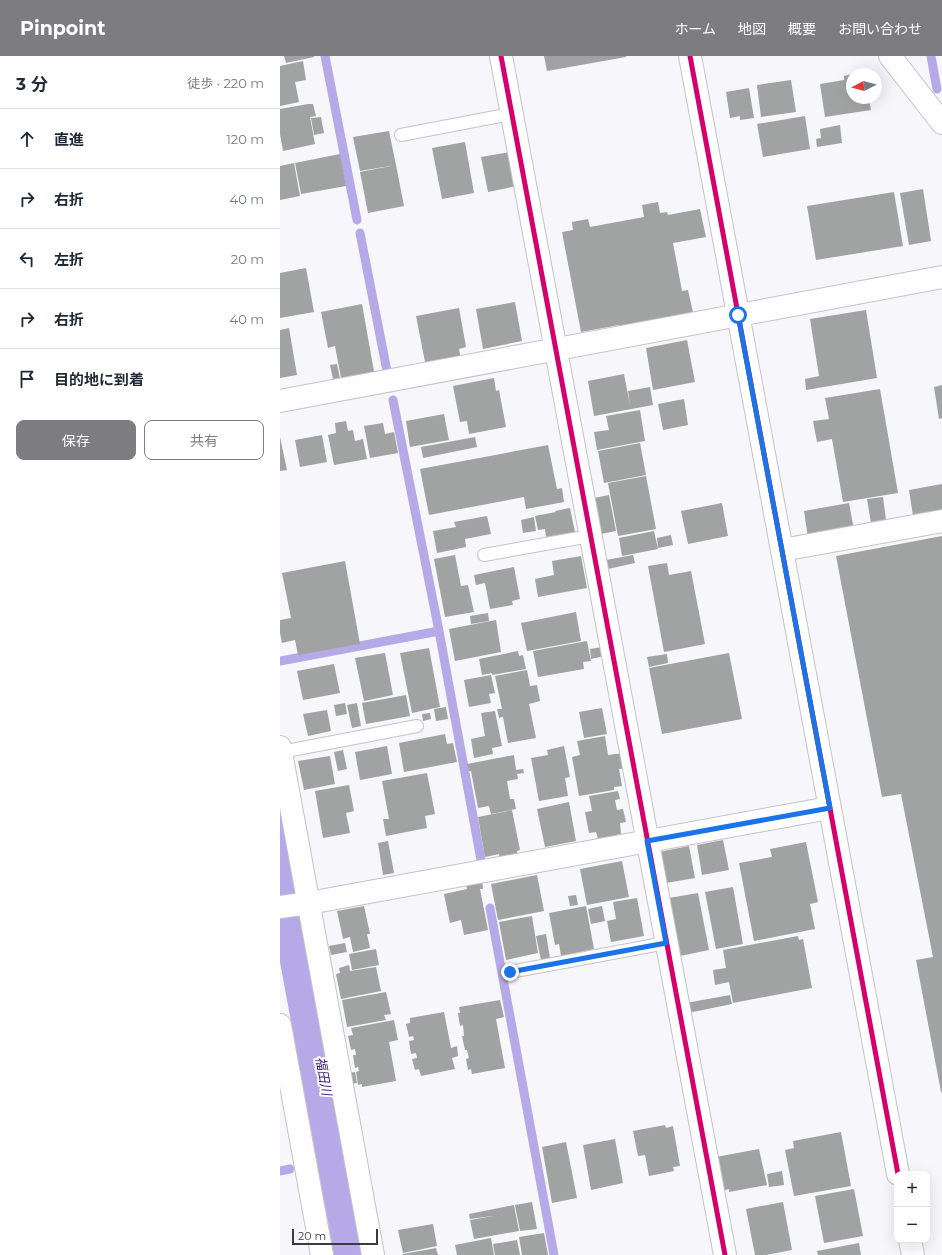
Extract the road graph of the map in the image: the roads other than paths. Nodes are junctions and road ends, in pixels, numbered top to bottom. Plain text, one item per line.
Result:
1 (500, 56) edge
2 (690, 56) edge
3 (890, 56) edge
4 (511, 114) junction
5 (942, 122) edge
6 (401, 135) dead end
7 (942, 277) edge
8 (738, 315) junction
9 (555, 349) junction
10 (280, 401) edge
11 (942, 521) edge
12 (590, 536) junction
13 (782, 550) junction
14 (484, 555) dead end
15 (417, 726) dead end
16 (280, 749) edge
17 (830, 808) junction
18 (647, 841) junction
19 (309, 903) junction
20 (280, 907) edge
21 (666, 943) junction
22 (510, 972) dead end
23 (280, 1025) edge
24 (897, 1171) edge
25 (911, 1243) edge
26 (322, 1255) edge
27 (374, 1255) edge
28 (725, 1255) edge
29 (913, 1255) edge

1 - 4 street
2 - 8 street
3 - 5 street
4 - 6 lane
4 - 9 street
7 - 8 street
8 - 9 street
8 - 13 street
9 - 10 street
9 - 12 street
11 - 13 street
12 - 14 lane
12 - 18 street
13 - 17 street
15 - 16 lane
16 - 19 street
17 - 18 street
17 - 24 street
18 - 19 street
18 - 21 street
19 - 20 street
19 - 27 street
21 - 22 lane
21 - 28 street
23 - 26 street
25 - 29 street

